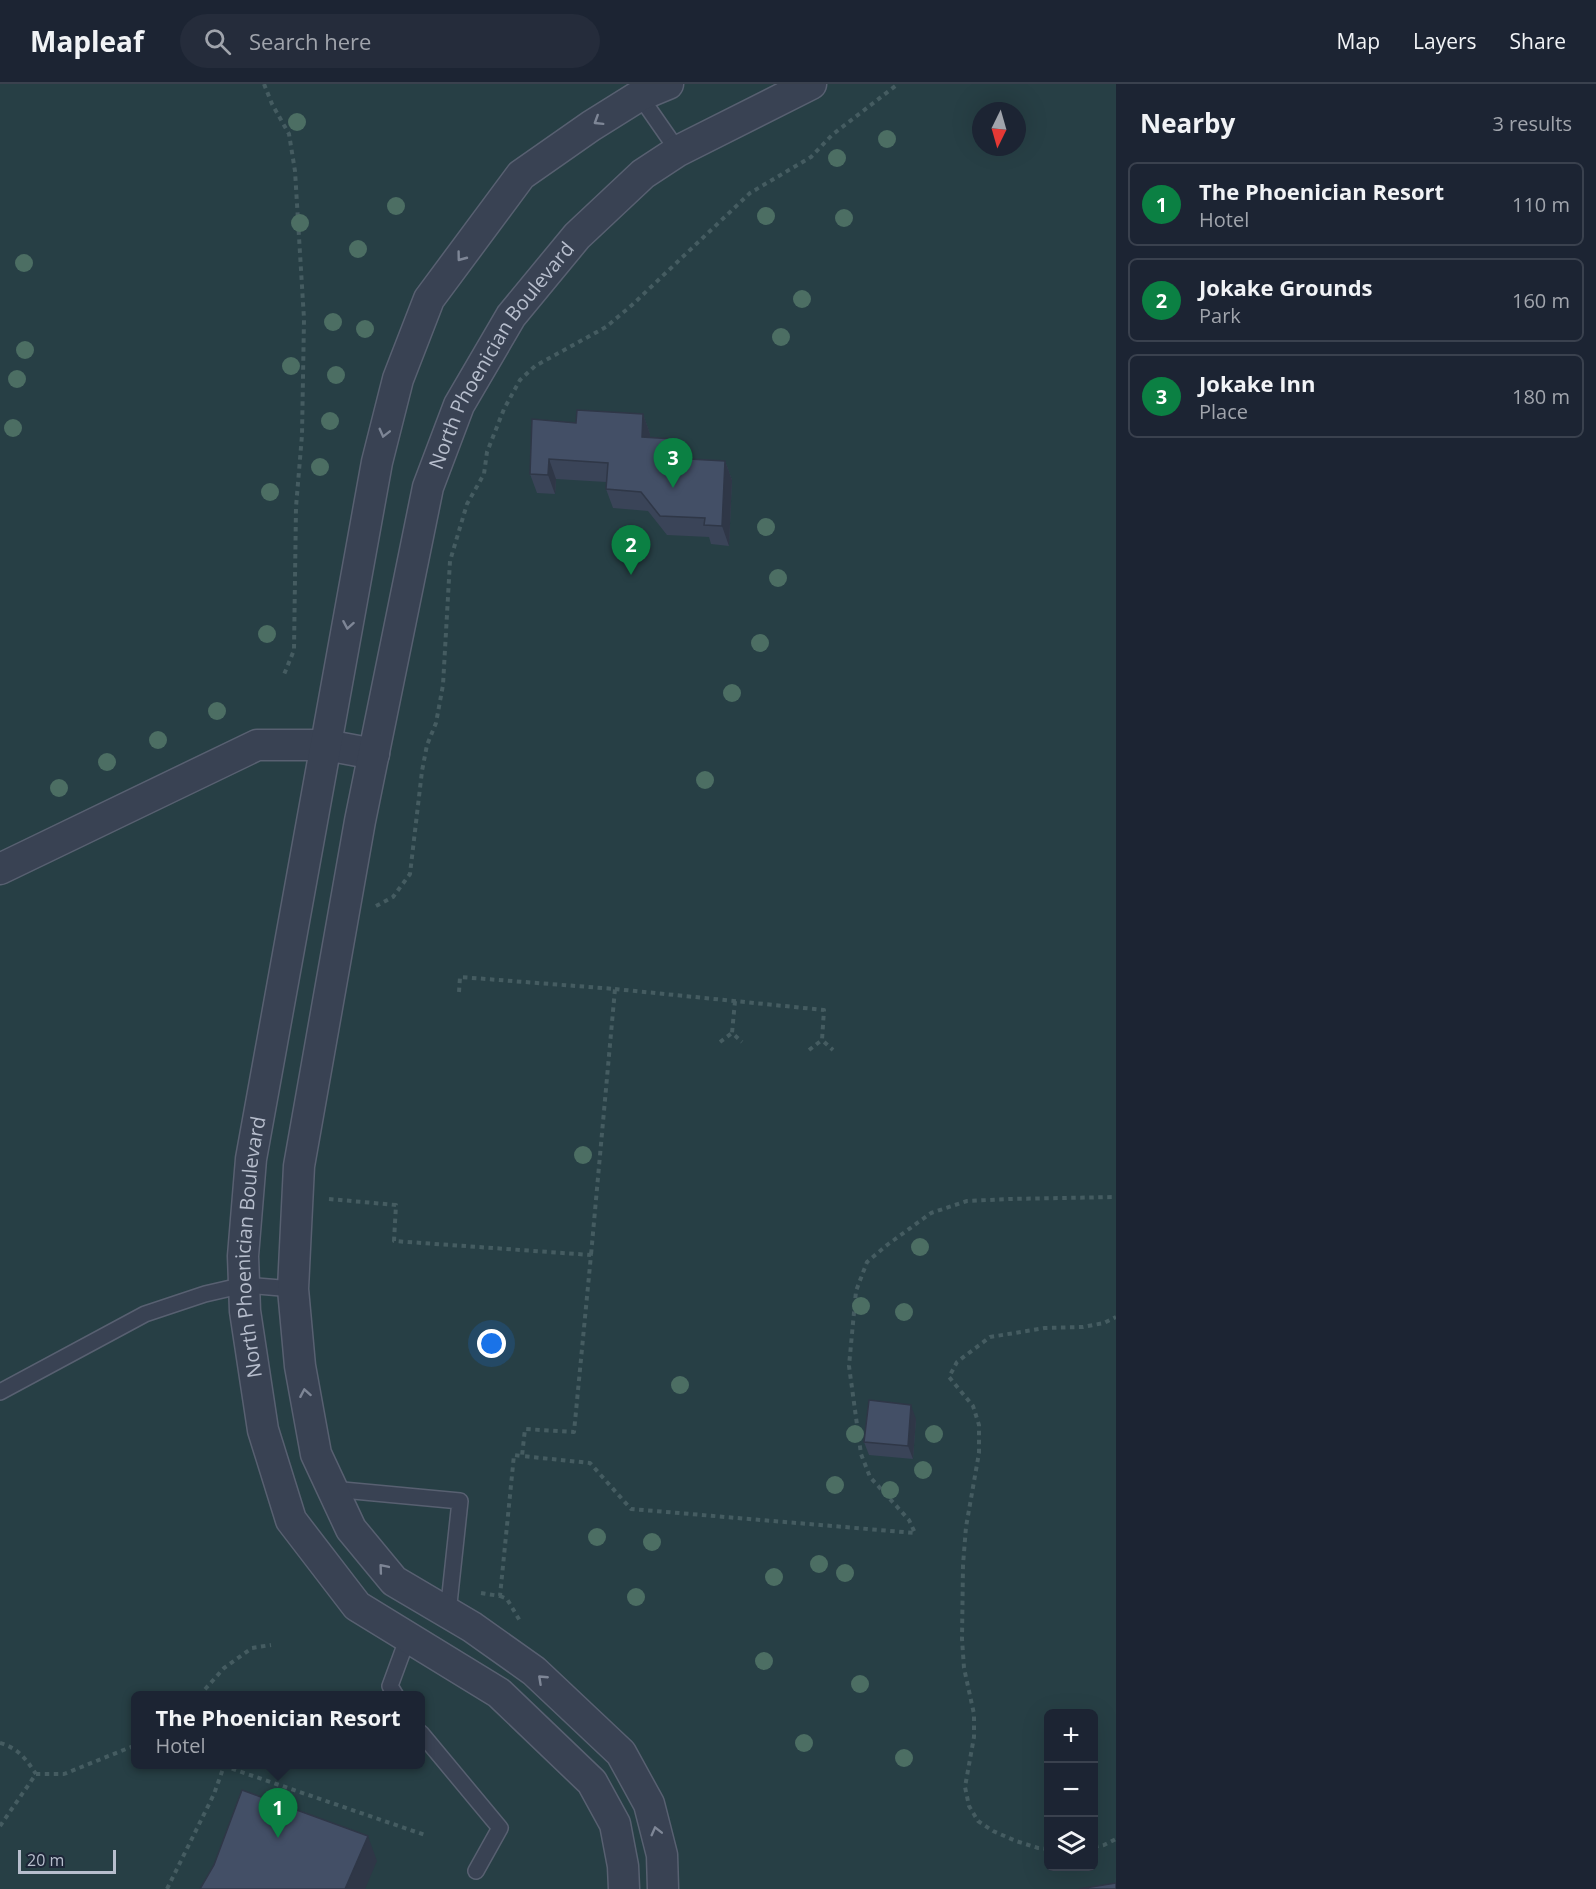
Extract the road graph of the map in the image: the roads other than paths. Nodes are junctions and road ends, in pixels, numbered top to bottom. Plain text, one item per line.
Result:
1 (668, 84) edge
2 (811, 84) edge
3 (635, 90) edge
4 (678, 151) junction
5 (326, 745) junction
6 (374, 754) junction
7 (0, 869) edge
8 (244, 1285) junction
9 (293, 1289) junction
10 (0, 1392) edge
11 (332, 1489) junction
12 (448, 1613) junction
13 (408, 1638) junction
14 (393, 1691) edge
15 (425, 1739) edge
16 (476, 1871) dead end
17 (624, 1889) edge
18 (663, 1889) edge

1 - 3 street, North Phoenician Boulevard
2 - 4 street, North Phoenician Boulevard
3 - 4 lane
3 -> 5 street, North Phoenician Boulevard
4 - 6 street, North Phoenician Boulevard
5 - 6 street
5 - 7 street
5 - 8 street, North Phoenician Boulevard
6 - 9 street, North Phoenician Boulevard
8 - 9 lane
8 - 10 lane
8 - 13 street, North Phoenician Boulevard
11 -> 9 street, North Phoenician Boulevard
12 -> 11 street, North Phoenician Boulevard
11 - 12 lane
18 -> 12 street, North Phoenician Boulevard
13 - 14 lane
13 - 17 street, North Phoenician Boulevard
15 - 16 lane

